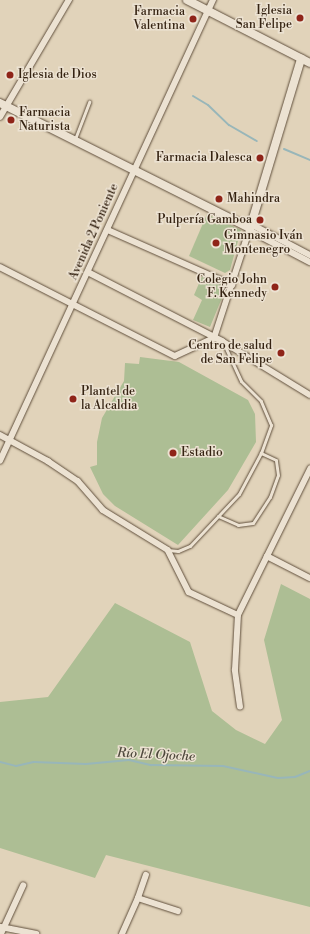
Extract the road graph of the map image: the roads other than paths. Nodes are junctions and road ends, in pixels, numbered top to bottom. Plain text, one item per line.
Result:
1 (69, 0) edge
2 (187, 0) edge
3 (213, 0) edge
4 (208, 11) junction
5 (301, 59) junction
6 (310, 63) edge
7 (89, 102) dead end
8 (3, 105) edge
9 (0, 117) edge
10 (74, 140) junction
11 (134, 170) junction
12 (250, 227) junction
13 (108, 230) junction
14 (310, 255) edge
15 (310, 262) edge
16 (0, 267) edge
17 (88, 272) junction
18 (232, 285) junction
19 (73, 304) junction
20 (214, 338) junction
21 (222, 341) junction
22 (310, 395) edge
23 (0, 434) edge
24 (11, 441) junction
25 (261, 453) junction
26 (0, 461) edge
27 (310, 469) edge
28 (218, 516) junction
29 (168, 550) junction
30 (267, 556) junction
31 (310, 578) edge
32 (238, 615) junction
33 (240, 707) dead end
34 (146, 874) dead end
35 (24, 886) dead end
36 (138, 898) junction
37 (178, 911) dead end
38 (2, 930) edge
39 (36, 934) edge
40 (122, 934) edge

1 - 8 street
2 - 4 street
3 - 4 street, Avenida 2 Poniente
4 - 5 street
4 - 11 street, Avenida 2 Poniente
5 - 6 street
5 - 12 street
7 - 10 lane
8 - 9 street
8 - 10 street
10 - 11 street
11 - 12 street
11 - 13 street, Avenida 2 Poniente
12 - 14 street
12 - 15 street
12 - 18 street
13 - 17 street, Avenida 2 Poniente
13 - 18 street
16 - 19 street
17 - 19 street, Avenida 2 Poniente
17 - 20 street
18 - 20 street
19 - 20 street
19 - 24 street, Avenida 2 Poniente
20 - 21 street
21 - 22 street
21 - 25 lane
23 - 24 street
24 - 26 street, Avenida 2 Poniente
24 - 29 street
25 - 28 lane
25 - 28 lane
27 - 30 street
28 - 29 lane
29 - 32 street
30 - 31 street
30 - 32 street
32 - 33 street
34 - 36 street
35 - 38 street
36 - 37 street
36 - 40 street
38 - 39 street

